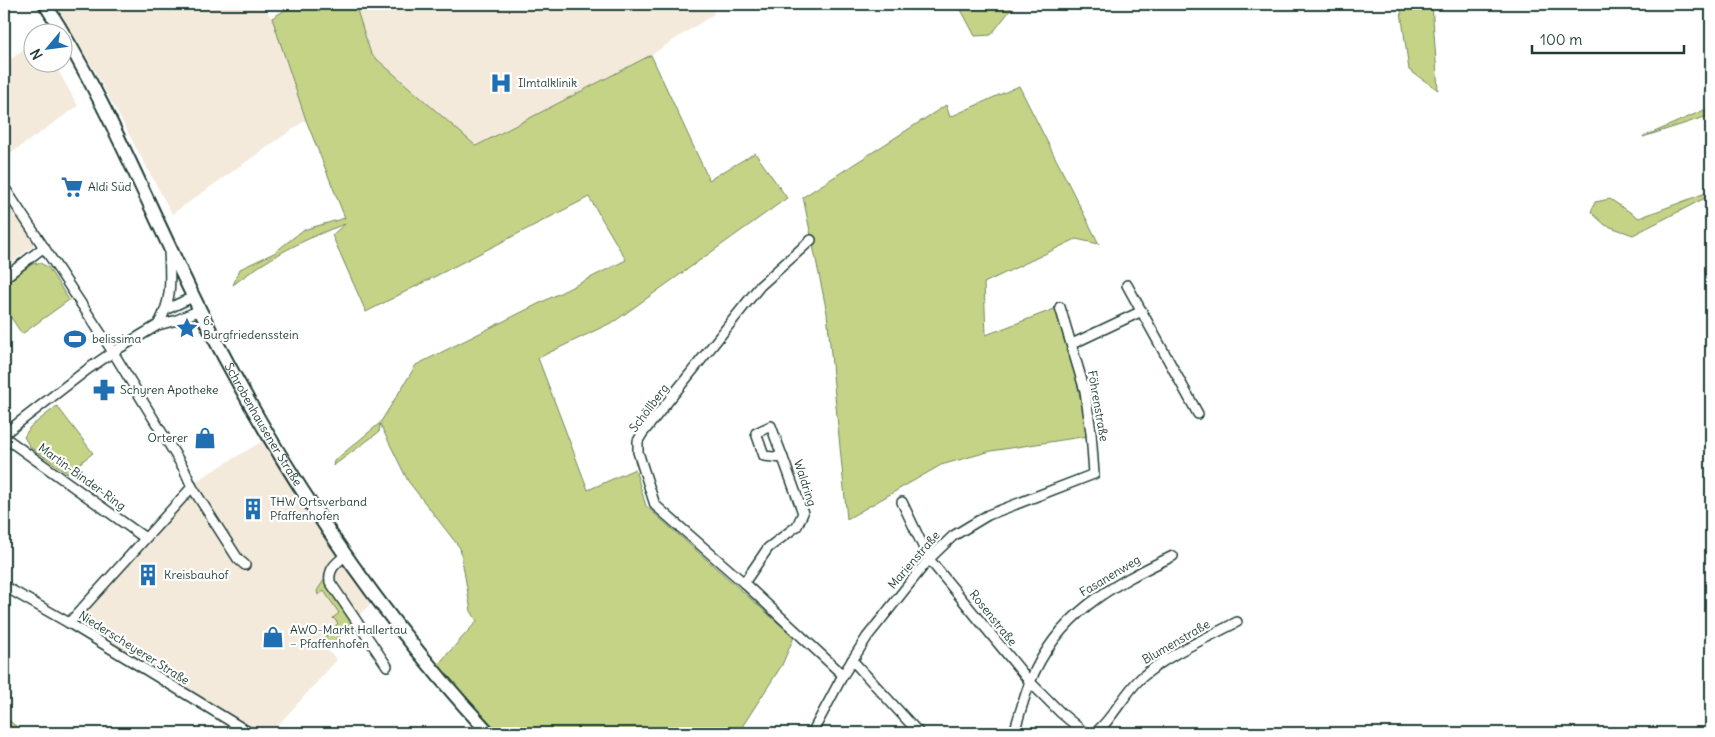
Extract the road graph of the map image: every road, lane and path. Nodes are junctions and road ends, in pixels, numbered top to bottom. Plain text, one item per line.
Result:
1 (45, 4) edge
2 (6, 190) dead end
3 (810, 240) dead end
4 (169, 246) junction
5 (44, 248) junction
6 (4, 278) edge
7 (1127, 285) dead end
8 (193, 297) junction
9 (1060, 307) dead end
10 (167, 309) junction
11 (200, 310) junction
12 (1142, 311) junction
13 (158, 325) junction
14 (1072, 344) junction
15 (113, 352) junction
16 (1198, 414) dead end
17 (4, 435) edge
18 (784, 458) dead end
19 (1094, 474) joint
20 (192, 487) junction
21 (902, 502) dead end
22 (145, 538) junction
23 (346, 555) junction
24 (1173, 556) dead end
25 (929, 559) junction
26 (245, 565) dead end
27 (744, 582) junction
28 (4, 586) edge
29 (1237, 622) dead end
30 (69, 623) junction
31 (852, 660) junction
32 (387, 666) dead end
33 (843, 675) junction
34 (1030, 682) junction
35 (236, 730) edge
36 (250, 733) edge
37 (489, 733) edge
38 (812, 733) edge
39 (920, 733) edge
40 (1014, 733) edge
41 (1085, 733) edge
42 (1094, 733) edge

1 - 4 main road, Schrobenhausener Straße
2 - 5 street
3 - 27 street, Schöllberg
4 - 8 main road, Schrobenhausener Straße
4 - 10 street
5 - 6 street
5 - 15 street
7 - 12 street
8 - 10 street
8 - 11 main road, Schrobenhausener Straße
9 - 14 street, Föhrenstraße
10 - 13 street
11 - 13 street
11 - 23 main road, Schrobenhausener Straße
12 - 14 street
12 - 16 street
13 - 15 street
14 - 19 street, Föhrenstraße
15 - 17 street
15 - 20 street
17 - 22 street, Martin-Binder-Ring
18 - 27 street, Waldring
19 - 25 street, Marienstraße
20 - 22 street
20 - 26 street
21 - 25 street, Rosenstraße
22 - 30 street
23 - 32 street
23 - 37 main road, Schrobenhausener Straße
24 - 34 street, Fasanenweg
25 - 31 street, Marienstraße
25 - 34 street, Rosenstraße
27 - 33 street, Schöllberg
28 - 30 street, Niederscheyerer Straße
29 - 42 street, Blumenstraße
30 - 35 street, Niederscheyerer Straße
31 - 33 street, Marienstraße
31 - 39 street
33 - 38 street, Marienstraße
34 - 40 street, Fasanenweg
34 - 41 street, Rosenstraße
35 - 36 street, Niederscheyerer Straße

